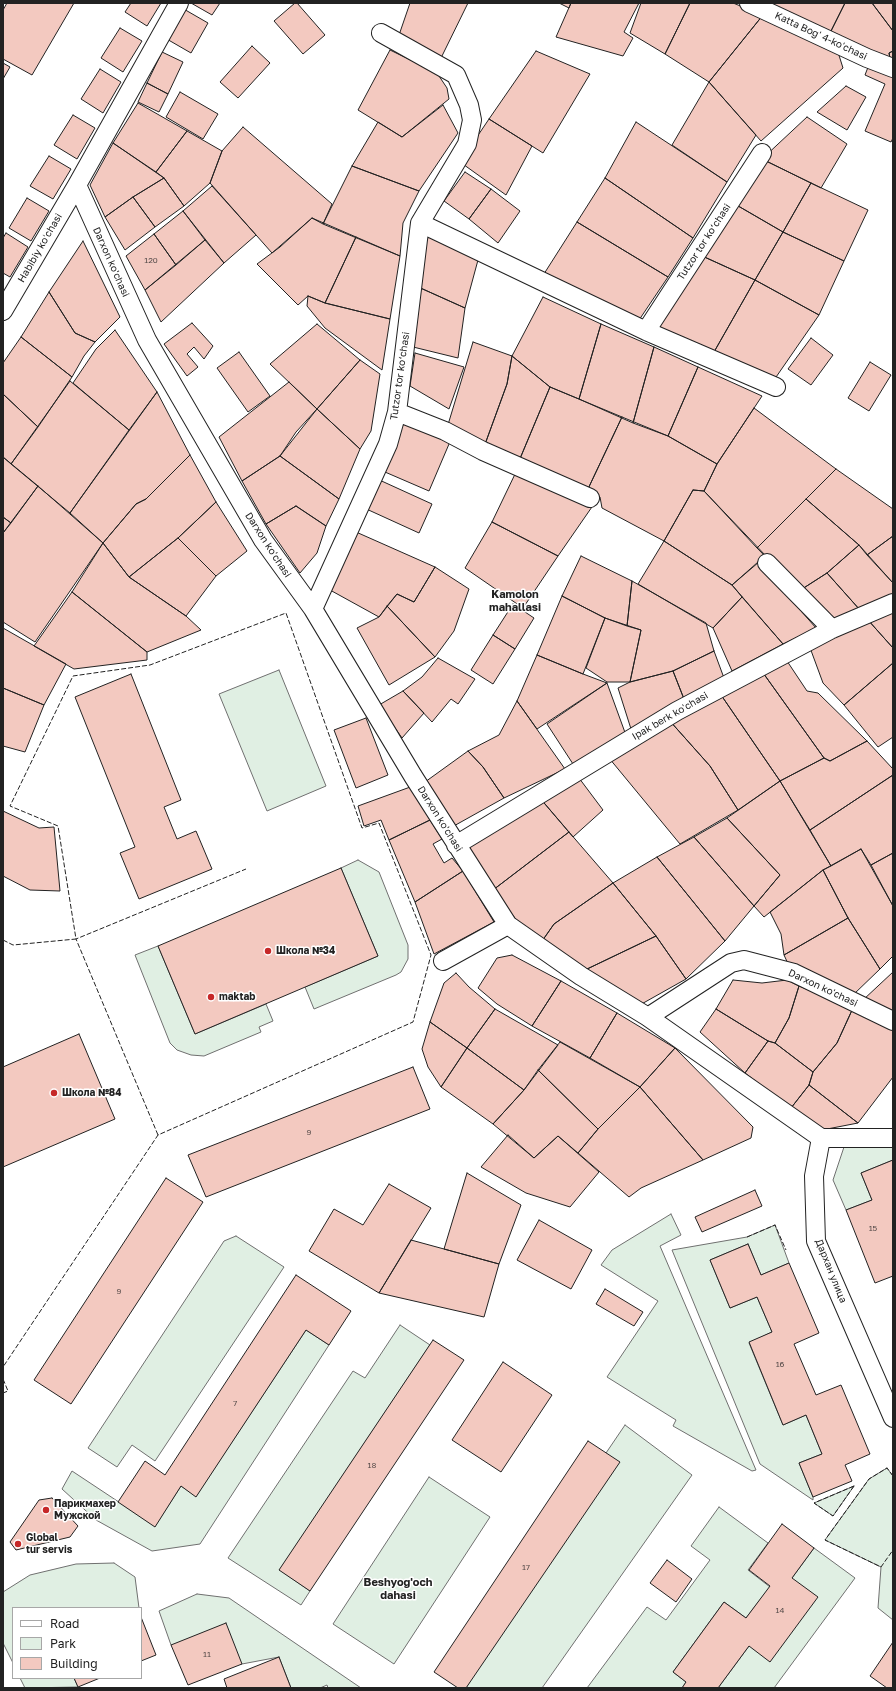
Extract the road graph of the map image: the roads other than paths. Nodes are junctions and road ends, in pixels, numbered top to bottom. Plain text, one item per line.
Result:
1 (179, 3) edge
2 (749, 3) edge
3 (381, 33) dead end
4 (893, 68) edge
5 (762, 153) dead end
6 (76, 185) junction
7 (420, 223) junction
8 (3, 311) edge
9 (646, 332) junction
10 (776, 387) dead end
11 (397, 412) junction
12 (590, 498) dead end
13 (768, 563) dead end
14 (893, 603) edge
15 (313, 610) junction
16 (832, 629) junction
17 (456, 845) junction
18 (508, 925) junction
19 (443, 961) dead end
20 (648, 1017) junction
21 (893, 1021) edge
22 (821, 1138) junction
23 (893, 1138) edge
24 (893, 1418) edge

1 - 6 street
2 - 4 street, Katta Bog' 4-ko'chasi
3 - 7 street, Tutzor tor ko‘chasi
5 - 9 street, Tutzor tor ko‘chasi
6 - 8 street, Habibiy koʻchasi
6 - 15 street, Darxon ko'chasi
7 - 9 street
7 - 11 street, Tutzor tor ko‘chasi
9 - 10 street
11 - 12 street
11 - 15 street, Tutzor tor ko‘chasi
13 - 16 street
14 - 16 street, Ipak berk ko'chasi
15 - 17 street, Darxon ko'chasi
16 - 17 street, Ipak berk ko'chasi
17 - 18 street, Darxon ko'chasi
18 - 19 street
18 - 20 street, Darxon ko'chasi
20 - 21 street, Darxon ko'chasi
20 - 22 street, Darxon ko'chasi
22 - 23 street
22 - 24 street, Дархан улица

